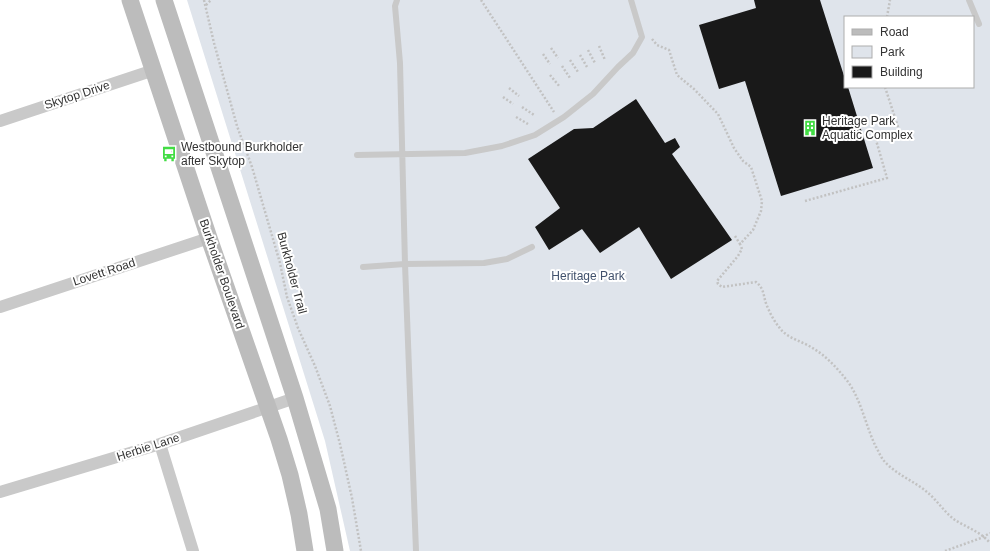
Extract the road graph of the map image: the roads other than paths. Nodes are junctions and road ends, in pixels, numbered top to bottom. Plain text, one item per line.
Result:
1 (130, 0) edge
2 (164, 0) edge
3 (397, 0) edge
4 (631, 0) edge
5 (969, 0) edge
6 (979, 24) dead end
7 (154, 70) junction
8 (0, 121) edge
9 (402, 154) junction
10 (357, 155) dead end
11 (209, 238) junction
12 (532, 247) dead end
13 (405, 264) junction
14 (364, 267) dead end
15 (0, 306) edge
16 (295, 398) junction
17 (267, 407) junction
18 (160, 444) junction
19 (0, 492) edge
20 (193, 551) edge
21 (305, 551) edge
22 (335, 551) edge
23 (416, 551) edge

1 - 7 main road, Burkholder Boulevard
2 - 16 main road
3 - 9 lane
4 - 9 lane
5 - 6 lane
7 - 8 street, Skytop Drive
7 - 11 main road, Burkholder Boulevard
9 - 10 lane
9 - 13 lane
11 - 15 street, Lovett Road
11 - 17 main road, Burkholder Boulevard
12 - 13 lane
13 - 14 lane
13 - 23 lane
16 - 17 street, Herbie Lane
16 - 22 main road
17 - 18 street, Herbie Lane
17 - 21 main road, Burkholder Boulevard
18 - 19 street, Herbie Lane
18 - 20 street

